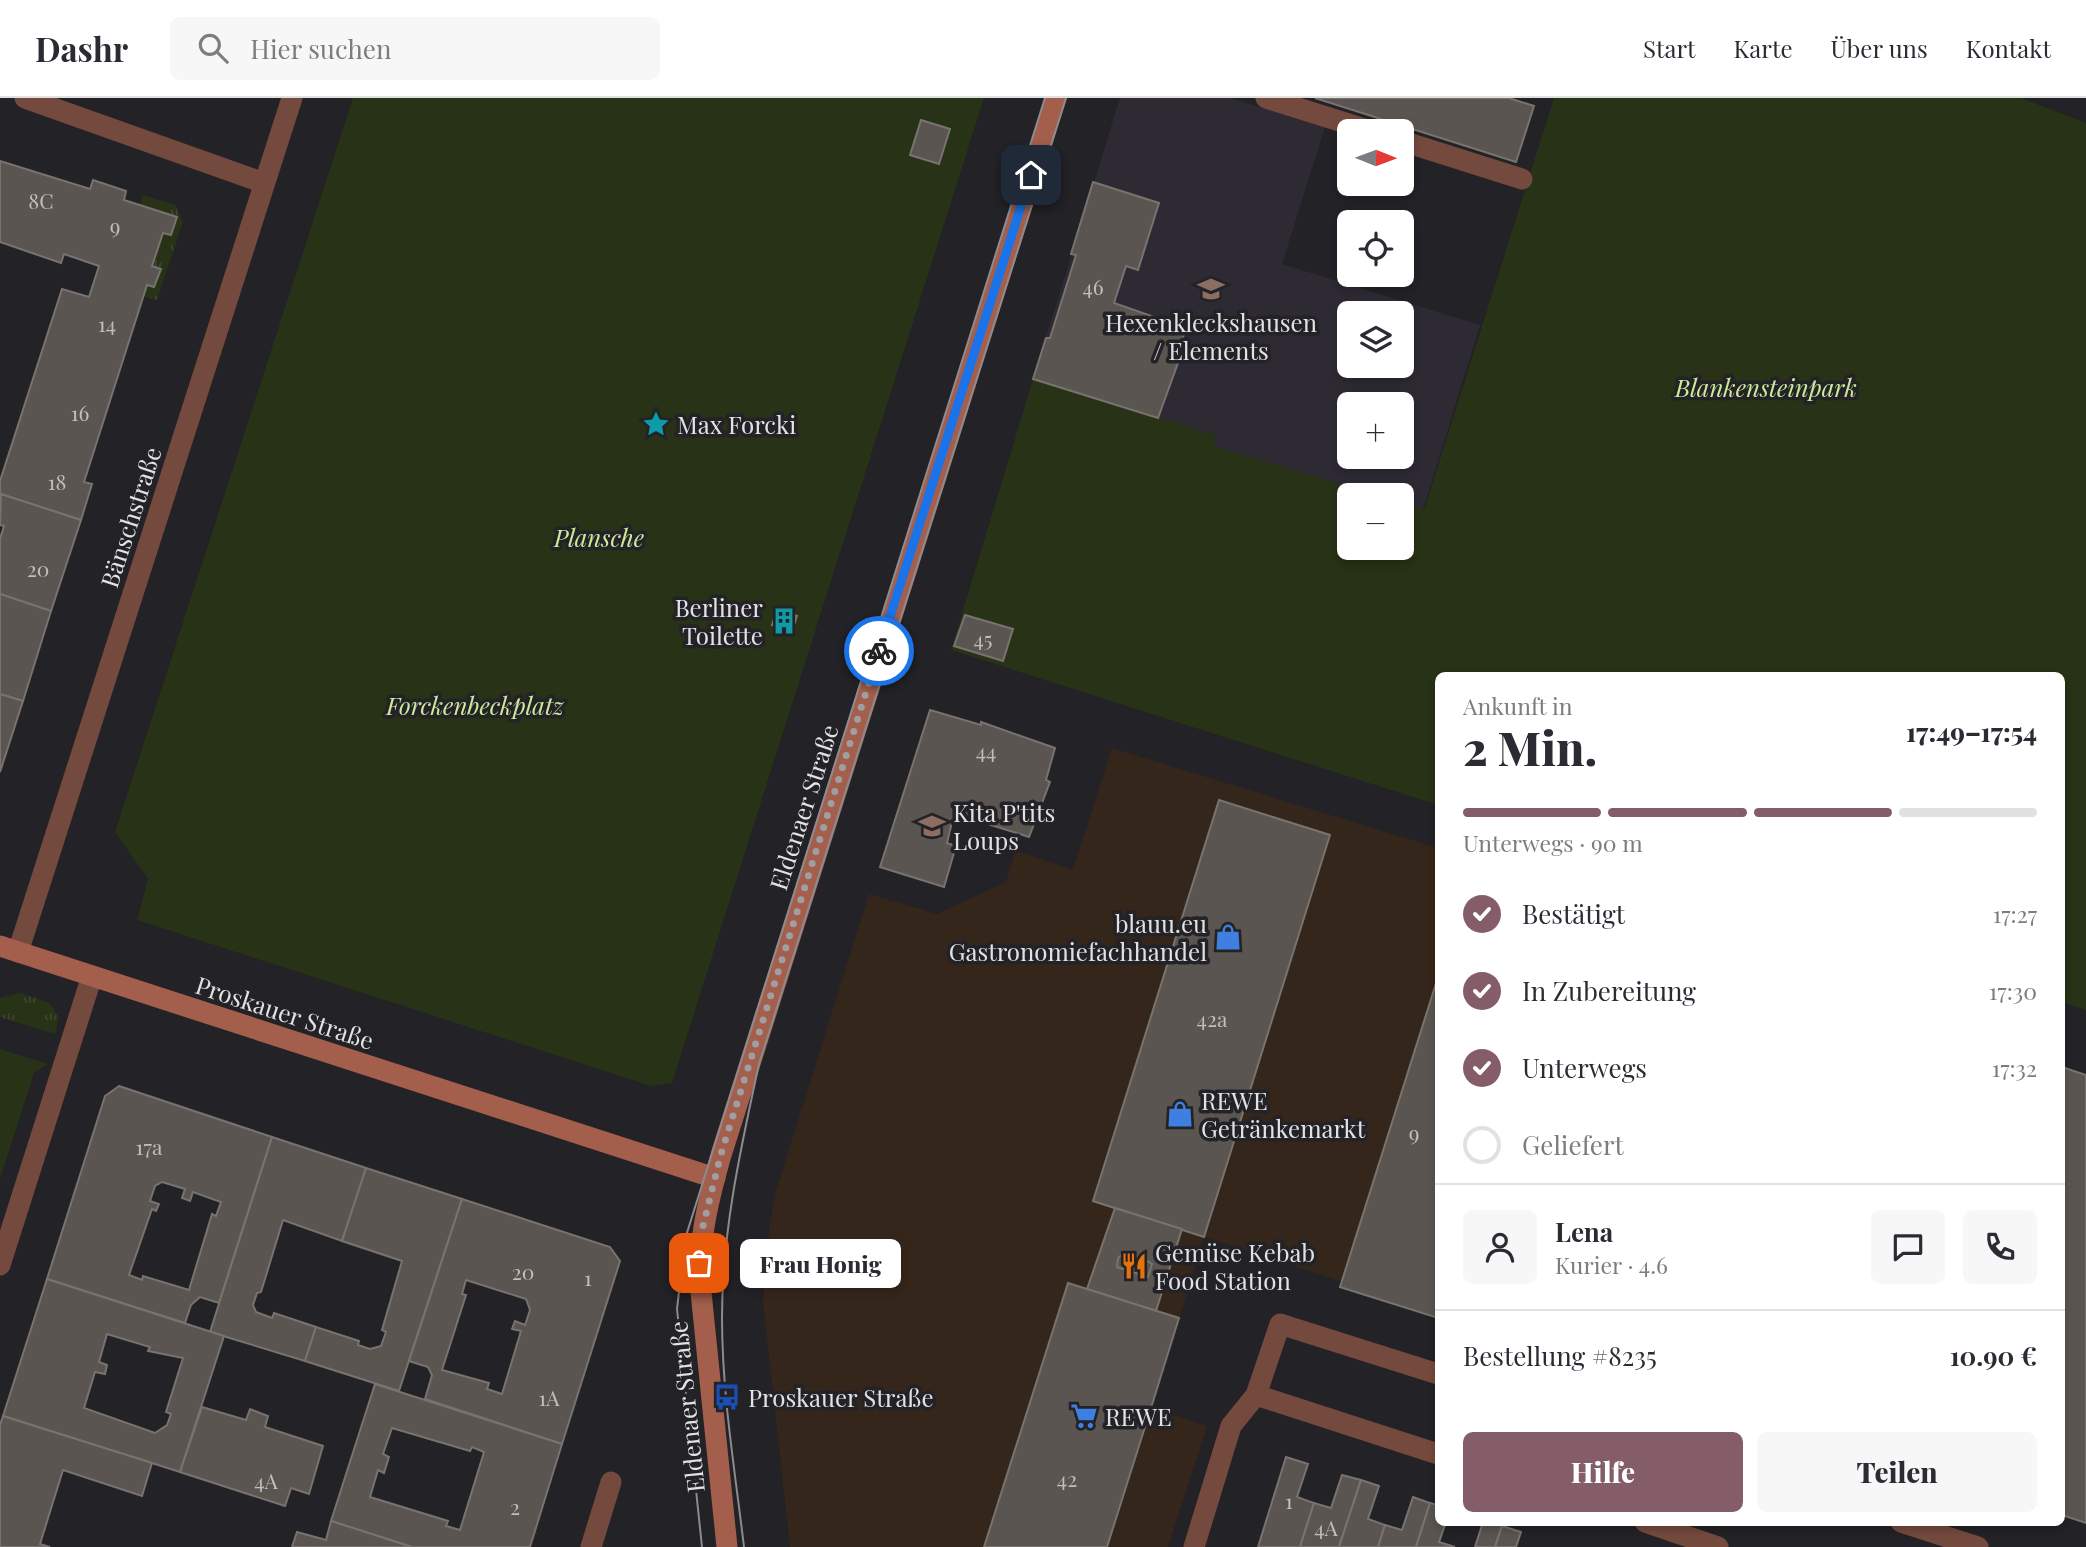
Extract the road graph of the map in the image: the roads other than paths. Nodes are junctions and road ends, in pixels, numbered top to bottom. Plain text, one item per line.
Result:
1 (25, 98) edge
2 (292, 98) edge
3 (1056, 98) edge
4 (1266, 98) edge
5 (1337, 120) edge
6 (1414, 145) edge
7 (1522, 179) dead end
8 (264, 183) junction
9 (9, 949) edge
10 (92, 976) junction
11 (715, 1178) junction
12 (0, 1265) edge
13 (1435, 1373) edge
14 (1256, 1395) junction
15 (1435, 1453) edge
16 (611, 1482) dead end
17 (1657, 1526) edge
18 (1913, 1526) edge
19 (592, 1547) edge
20 (727, 1547) edge
21 (1194, 1547) edge
22 (1718, 1547) edge
23 (1978, 1547) edge

1 - 8 street
2 - 8 street, Bänschstraße
3 - 11 street, Eldenaer Straße
4 - 5 street
6 - 7 street
8 - 9 street, Bänschstraße
9 - 10 street, Proskauer Straße
10 - 11 street, Proskauer Straße
10 - 12 street
11 - 20 street, Eldenaer Straße
13 - 14 street
14 - 15 street
14 - 21 street
16 - 19 street
17 - 22 street
18 - 23 street

